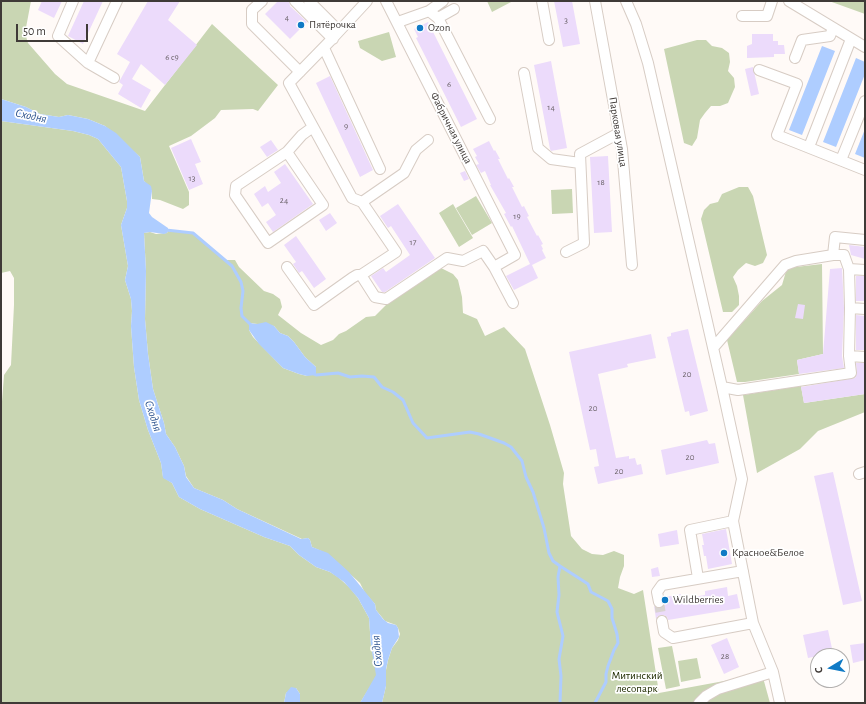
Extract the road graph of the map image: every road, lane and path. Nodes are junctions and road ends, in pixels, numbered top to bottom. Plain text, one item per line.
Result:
1 (73, 1) edge
2 (117, 1) edge
3 (262, 1) edge
4 (295, 1) edge
5 (309, 1) edge
6 (367, 1) edge
7 (386, 1) edge
8 (443, 1) edge
9 (542, 1) edge
10 (595, 1) edge
11 (626, 1) edge
12 (772, 1) edge
13 (789, 1) edge
14 (454, 9) dead end
15 (429, 11) junction
16 (742, 16) dead end
17 (438, 18) junction
18 (398, 22) junction
19 (833, 28) junction
20 (336, 35) junction
21 (851, 39) junction
22 (549, 40) dead end
23 (865, 47) edge
24 (324, 48) junction
25 (795, 58) dead end
26 (88, 63) junction
27 (759, 70) dead end
28 (300, 72) junction
29 (524, 73) dead end
30 (114, 78) dead end
31 (865, 101) edge
32 (490, 119) dead end
33 (313, 127) junction
34 (619, 133) junction
35 (428, 140) dead end
36 (809, 147) junction
37 (287, 152) junction
38 (842, 160) junction
39 (580, 163) junction
40 (380, 169) dead end
41 (865, 170) edge
42 (362, 202) junction
43 (865, 240) edge
44 (566, 252) dead end
45 (833, 255) junction
46 (632, 265) dead end
47 (287, 267) dead end
48 (494, 267) junction
49 (849, 269) junction
50 (865, 270) edge
51 (361, 275) junction
52 (513, 303) dead end
53 (850, 308) junction
54 (865, 309) edge
55 (713, 348) junction
56 (849, 356) junction
57 (865, 356) edge
58 (722, 387) junction
59 (733, 521) junction
60 (743, 571) junction
61 (698, 578) junction
62 (659, 602) tunnel mouth
63 (662, 622) tunnel mouth
64 (753, 623) junction
65 (773, 672) junction
66 (699, 703) edge
67 (780, 703) edge

1 - 26 street
2 - 26 street
3 - 28 street
4 - 20 street
5 - 20 street
6 - 20 street
7 - 18 street, Фабричная улица
8 - 15 street
9 - 22 street
10 - 34 street, Парковая улица
11 - 55 street
12 - 16 street
13 - 19 street
14 - 17 street
15 - 17 street
15 - 18 street
17 - 32 street
18 - 48 street, Фабричная улица
19 - 21 street
19 - 25 street
20 - 24 street
21 - 23 street
21 - 36 street
24 - 28 street
24 - 40 street
26 - 30 street
27 - 36 street
28 - 33 street
29 - 39 street
31 - 38 street
33 - 37 street
33 - 42 street
34 - 39 street
34 - 46 street, Парковая улица
35 - 42 street
36 - 38 street
37 - 37 street
38 - 41 street
39 - 44 street
42 - 51 street
43 - 45 street
45 - 49 street
45 - 55 street
47 - 51 street
48 - 51 street
48 - 52 street
49 - 50 street
49 - 53 street
53 - 54 street
53 - 56 street
55 - 58 street
56 - 57 street
56 - 58 street
58 - 59 street
59 - 60 street
59 - 61 street
60 - 61 street
60 - 64 street
61 - 62 street
63 - 64 street
64 - 65 street
65 - 66 street
65 - 67 street

